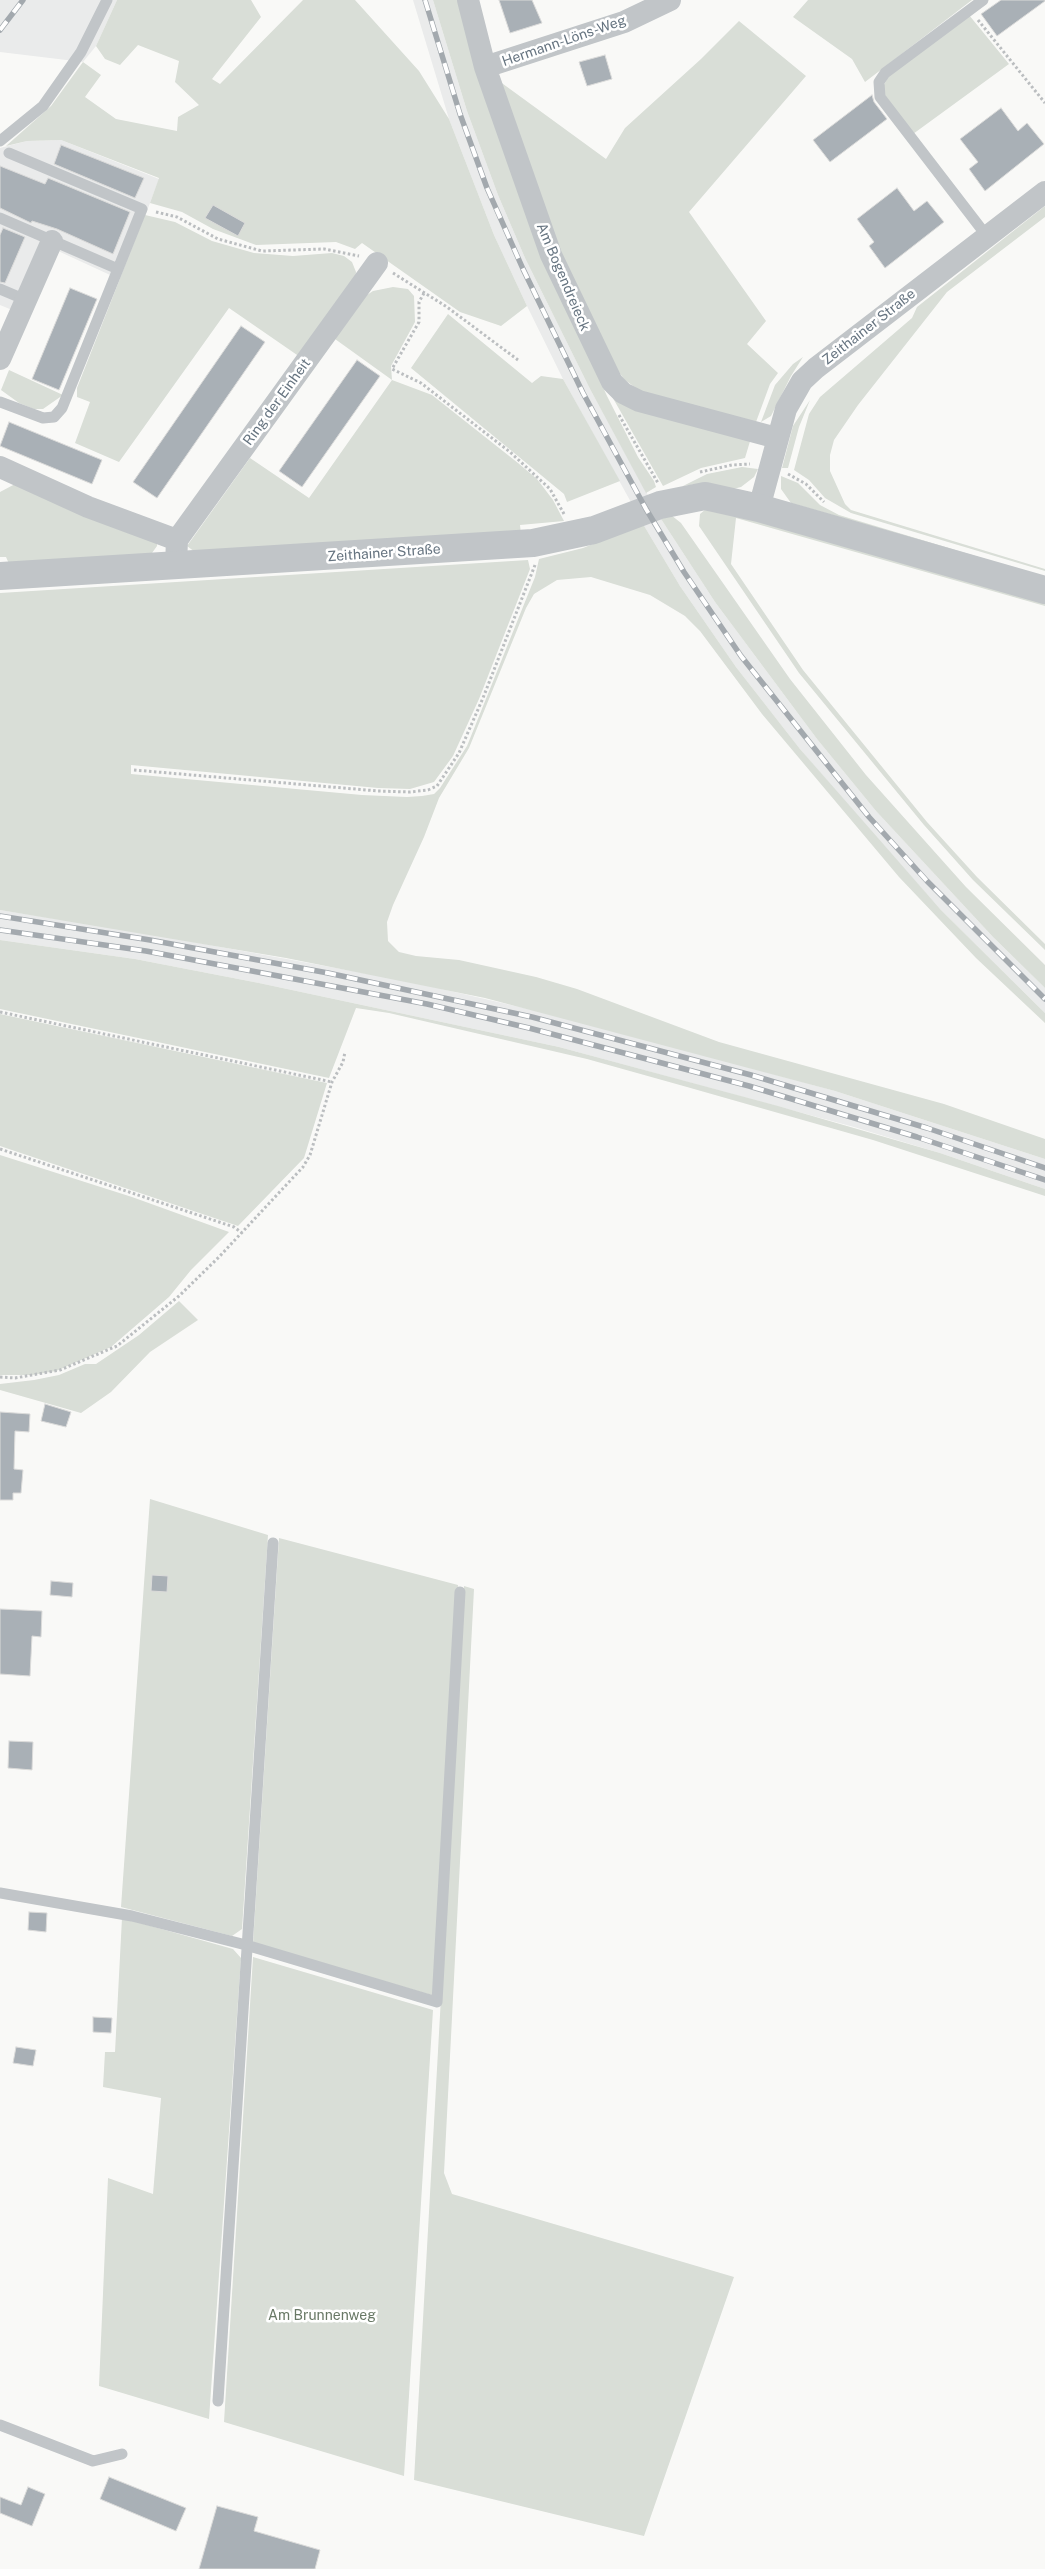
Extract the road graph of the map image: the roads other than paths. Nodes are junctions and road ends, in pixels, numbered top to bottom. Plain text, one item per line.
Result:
1 (107, 0) edge
2 (468, 0) edge
3 (670, 0) edge
4 (983, 0) edge
5 (485, 67) junction
6 (0, 141) edge
7 (9, 153) dead end
8 (1045, 192) edge
9 (0, 218) edge
10 (986, 235) junction
11 (52, 241) junction
12 (376, 263) road end
13 (118, 269) junction
14 (0, 289) edge
15 (26, 300) junction
16 (0, 359) edge
17 (0, 402) edge
18 (777, 438) junction
19 (0, 467) edge
20 (760, 508) junction
21 (177, 553) junction
22 (0, 576) edge
23 (1045, 590) edge
24 (272, 1543) dead end
25 (460, 1592) dead end
26 (0, 1893) edge
27 (246, 1945) junction
28 (218, 2401) dead end
29 (0, 2425) edge
30 (122, 2454) dead end

1 - 6 lane
2 - 5 street, Am Bogendreieck
3 - 5 street, Hermann-Löns-Weg
4 - 10 lane
5 - 18 street, Am Bogendreieck
7 - 13 lane
8 - 10 street, Zeithainer Straße
9 - 11 lane
10 - 18 street, Zeithainer Straße
11 - 13 lane
11 - 15 street
12 - 21 street, Ring der Einheit
13 - 17 lane
14 - 15 lane
15 - 16 street
18 - 20 street, Zeithainer Straße
19 - 21 street
20 - 21 street, Zeithainer Straße
20 - 23 street, Zeithainer Straße
21 - 22 street, Zeithainer Straße
24 - 27 lane
25 - 27 lane
26 - 27 lane
27 - 28 lane
29 - 30 lane

